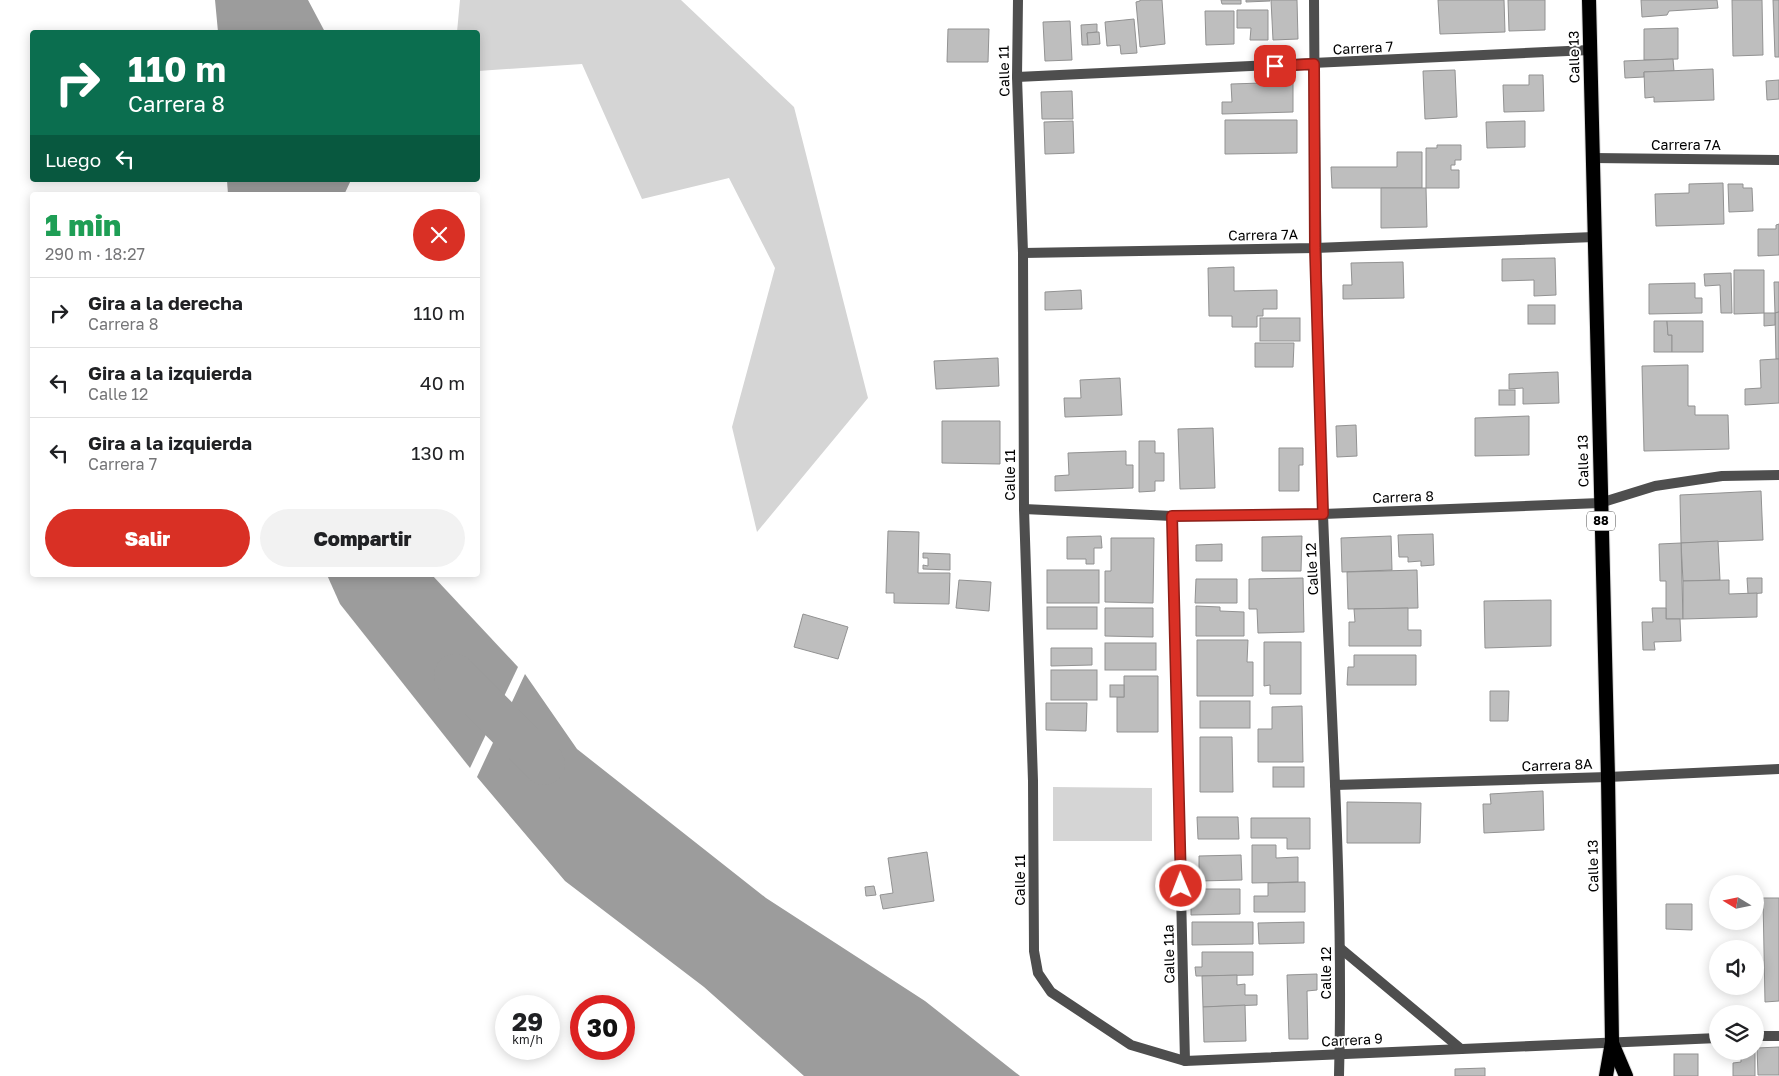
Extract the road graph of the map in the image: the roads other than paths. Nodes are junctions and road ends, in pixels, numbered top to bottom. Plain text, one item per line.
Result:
1 (1018, 0) edge
2 (1314, 0) edge
3 (1589, 0) edge
4 (1590, 50) junction
5 (1314, 64) junction
6 (1017, 77) junction
7 (1592, 158) junction
8 (1779, 160) edge
9 (1594, 237) junction
10 (1315, 248) junction
11 (1023, 253) junction
12 (1779, 475) edge
13 (1600, 503) junction
14 (1024, 509) junction
15 (1323, 514) junction
16 (1172, 516) junction
17 (1779, 769) edge
18 (1608, 778) junction
19 (1335, 785) junction
20 (1340, 948) junction
21 (1034, 951) joint
22 (1764, 1036) edge
23 (1779, 1036) edge
24 (1709, 1038) edge
25 (1612, 1042) junction
26 (1461, 1049) junction
27 (1339, 1055) junction
28 (1185, 1062) junction
29 (1339, 1076) edge
30 (1606, 1076) edge
31 (1626, 1076) edge

1 - 6 street, Calle 11
2 - 5 street, Calle 12
3 - 4 highway, Calle 13 / 88
4 - 5 street, Carrera 7
4 - 7 highway, Calle 13 / 88
5 - 6 street, Carrera 7
5 - 10 street, Calle 12
6 - 11 street, Calle 11
7 - 8 street, Carrera 7A
7 - 9 highway, Calle 13 / 88
9 - 10 street, Carrera 7A
9 - 13 highway, Calle 13 / 88
10 - 11 street, Carrera 7A
10 - 15 street, Calle 12
11 - 14 street, Calle 11
12 - 13 street, Carrera 8
13 - 15 street, Carrera 8
13 - 18 highway, Calle 13 / 88
14 - 16 street, Carrera 8
14 - 21 street, Calle 11
15 - 16 street, Carrera 8
15 - 19 street, Calle 12
16 - 28 street, Calle 11a
17 - 18 street, Carrera 8A
18 - 19 street, Carrera 8A
18 - 25 highway, Calle 13 / 88
19 - 20 street, Calle 12
20 - 26 street
20 - 27 street, Calle 12
21 - 28 street, Carrera 9
22 - 23 street
24 - 25 street, Carrera 9
25 - 26 street, Carrera 9
25 - 30 highway, Calle 13 / 88
25 - 31 highway, Calle 13 / 88
26 - 27 street, Carrera 9
27 - 28 street, Carrera 9
27 - 29 street, Calle 12

